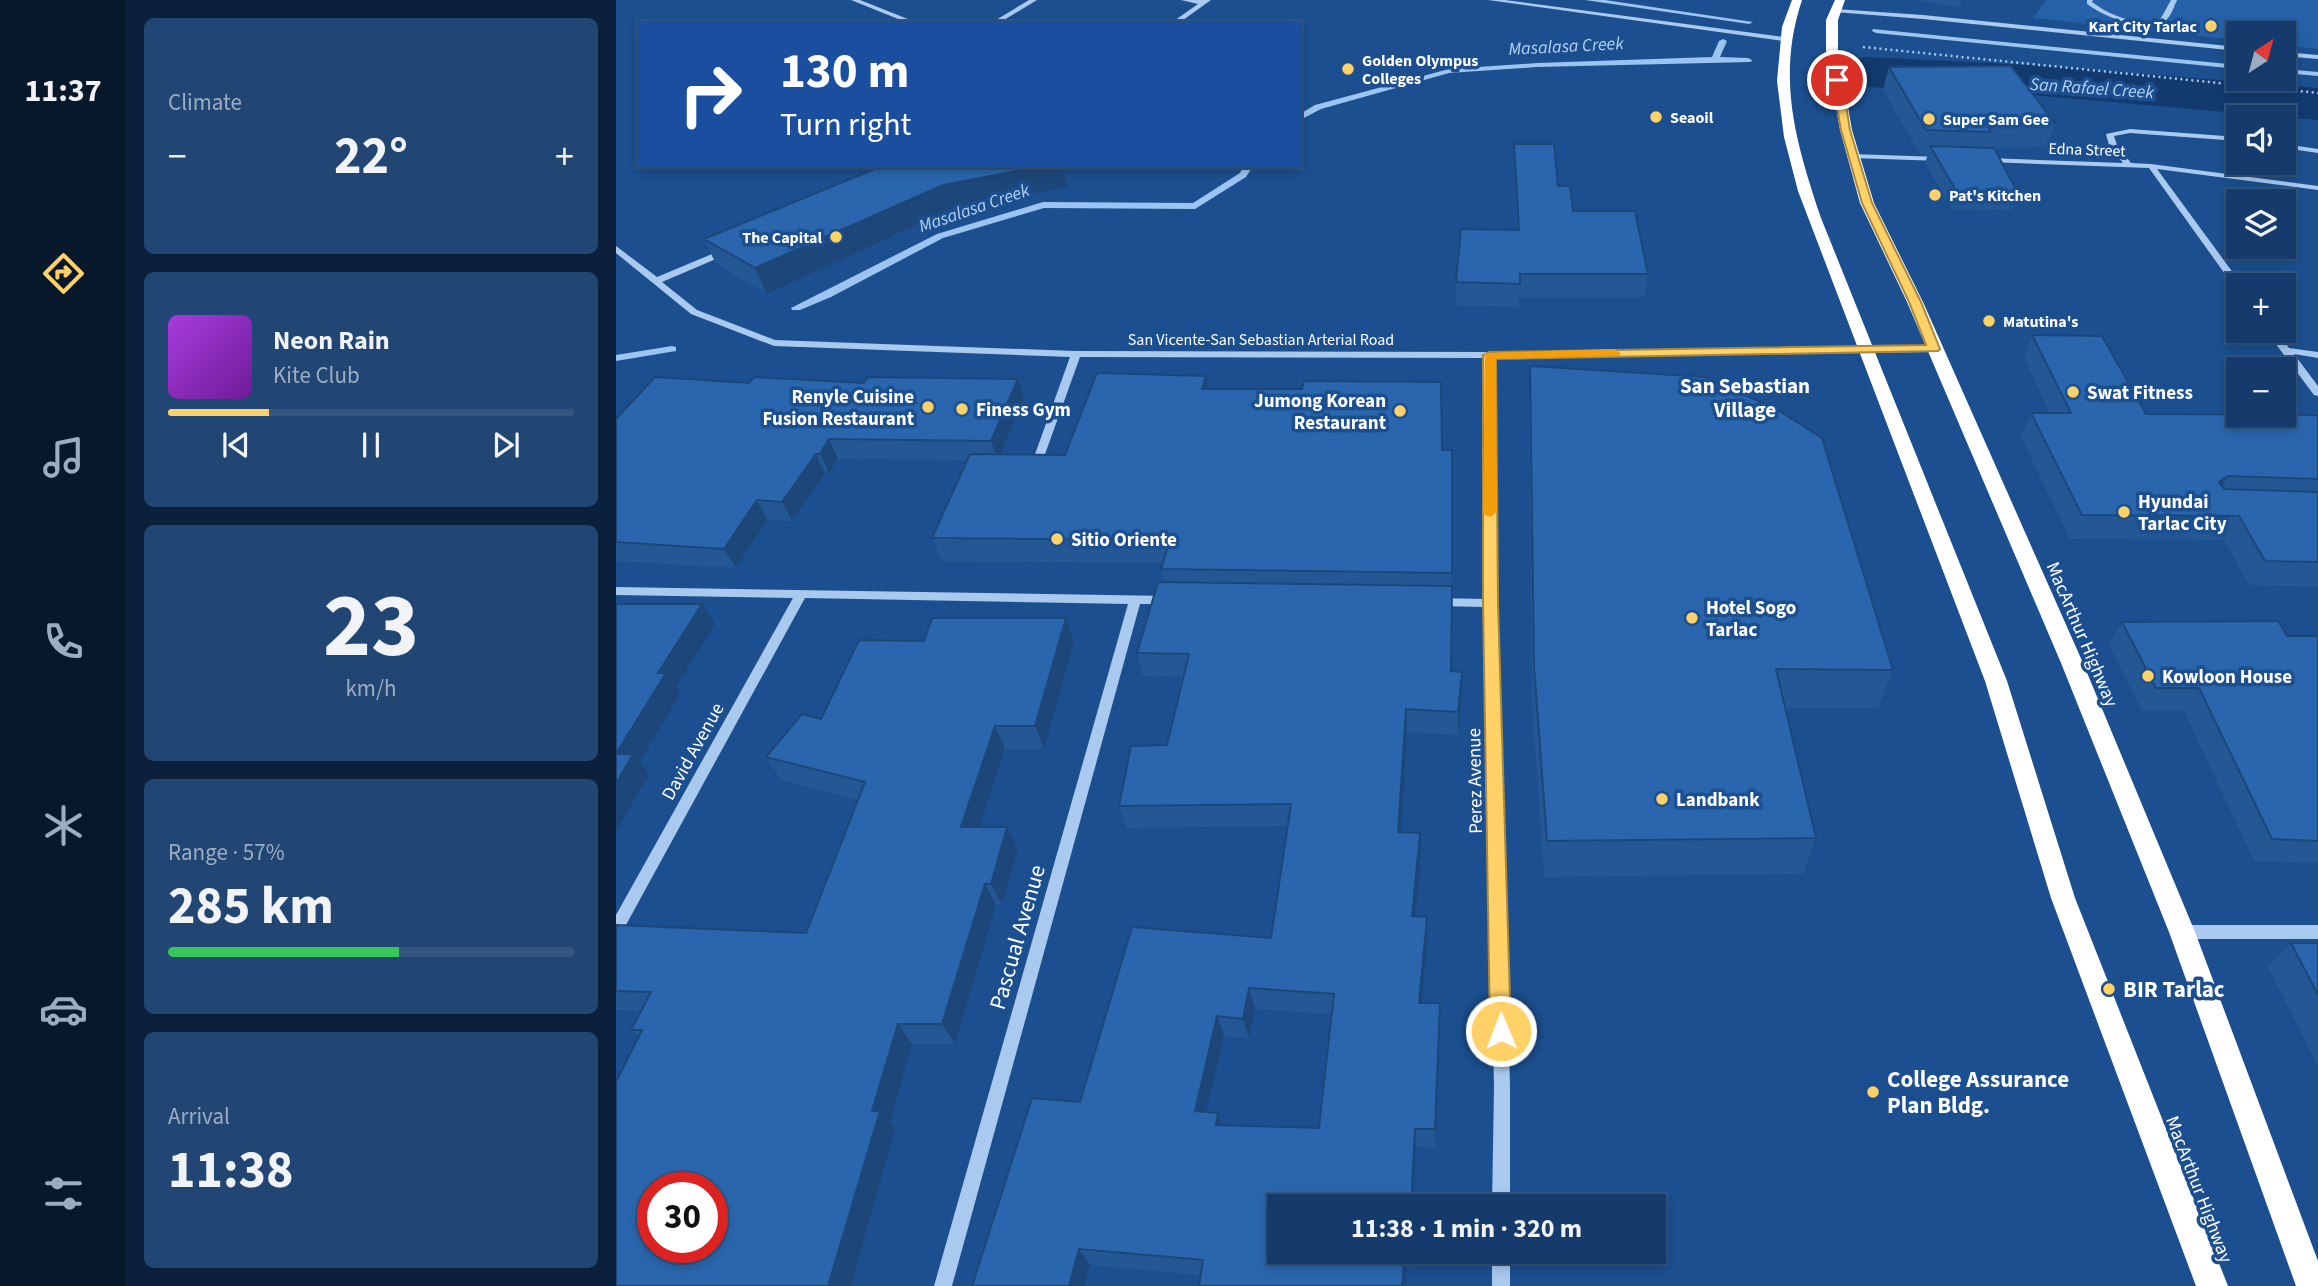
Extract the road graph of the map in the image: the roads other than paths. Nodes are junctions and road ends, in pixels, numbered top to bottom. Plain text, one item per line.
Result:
1 (854, 0) edge
2 (1034, 0) edge
3 (1184, 0) edge
4 (1491, 0) edge
5 (1797, 0) edge
6 (2090, 0) edge
7 (2174, 0) edge
8 (1206, 2) edge
9 (1838, 6) edge
10 (910, 21) edge
11 (997, 21) edge
12 (1177, 21) edge
13 (1784, 39) junction
14 (2226, 48) edge
15 (2296, 55) edge
16 (2318, 57) edge
17 (2226, 138) edge
18 (2296, 148) edge
19 (2318, 151) edge
20 (1853, 156) junction
21 (1950, 159) edge
22 (1978, 160) edge
23 (2129, 165) junction
24 (2151, 166) junction
25 (2318, 188) edge
26 (742, 244) edge
27 (616, 249) edge
28 (2229, 273) edge
29 (656, 281) junction
30 (2280, 343) edge
31 (1934, 349) junction
32 (1866, 350) junction
33 (2285, 350) junction
34 (1076, 354) junction
35 (1489, 355) junction
36 (2318, 355) edge
37 (2318, 393) edge
38 (1035, 468) edge
39 (616, 591) edge
40 (802, 593) junction
41 (1135, 600) junction
42 (1176, 600) edge
43 (1422, 602) edge
44 (1490, 603) junction
45 (616, 929) edge
46 (2182, 932) junction
47 (2318, 932) edge
48 (1501, 1194) edge
49 (1501, 1264) edge
50 (943, 1286) edge
51 (1501, 1286) edge
52 (2212, 1286) edge
53 (2312, 1286) edge

1 - 10 street
2 - 11 street
3 - 8 street
4 - 13 street
5 - 13 highway, MacArthur Highway
6 - 7 street
8 - 12 street
9 - 14 street
9 - 20 highway, MacArthur Highway
13 - 32 highway, MacArthur Highway
15 - 16 street
17 - 23 street
18 - 19 street
20 - 21 street
20 - 31 highway, MacArthur Highway
22 - 23 street, Edna Street
23 - 24 street, Edna Street
24 - 25 street, Edna Street
24 - 28 street
26 - 29 street
27 - 29 street, San Vicente-San Sebastian Arterial Road
29 - 34 street, San Vicente-San Sebastian Arterial Road
30 - 33 street
31 - 32 street, San Vicente-San Sebastian Arterial Road
31 - 46 highway, MacArthur Highway
32 - 35 street, San Vicente-San Sebastian Arterial Road
32 - 52 highway, MacArthur Highway
33 - 36 street
33 - 37 street
34 - 35 street, San Vicente-San Sebastian Arterial Road
34 - 38 street
35 - 44 street, Perez Avenue
39 - 40 street
40 - 41 street
40 - 45 street, David Avenue
41 - 42 street
41 - 50 street, Pascual Avenue
43 - 44 street
44 - 48 street, Perez Avenue
46 - 47 street
46 - 53 highway, MacArthur Highway
49 - 51 street

